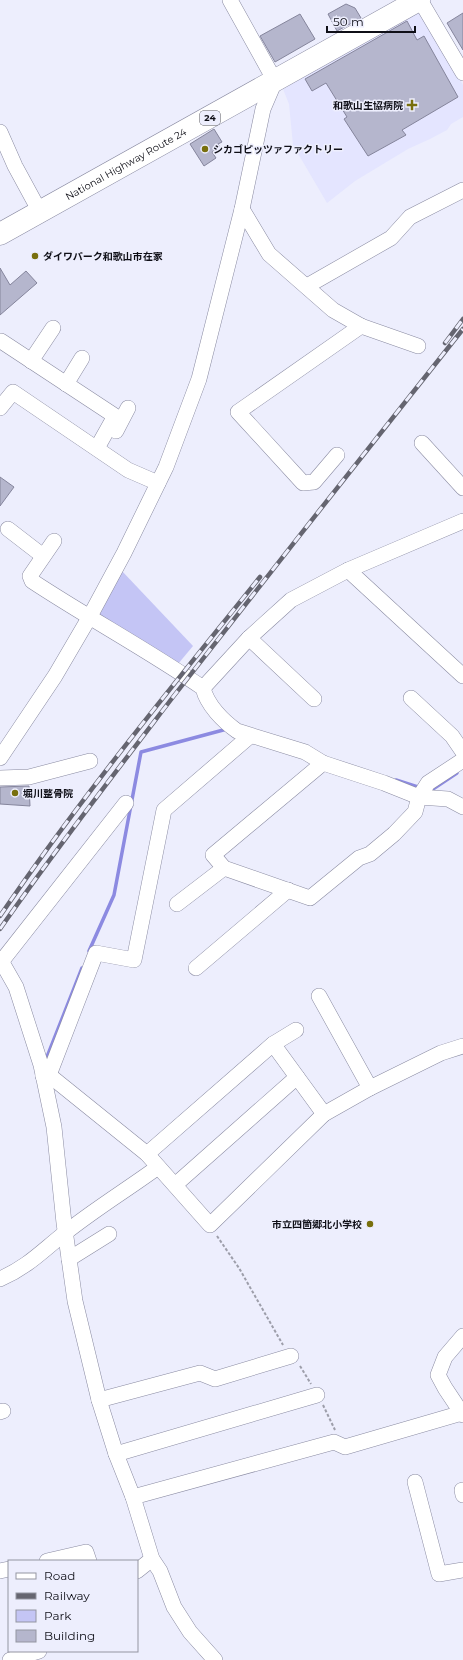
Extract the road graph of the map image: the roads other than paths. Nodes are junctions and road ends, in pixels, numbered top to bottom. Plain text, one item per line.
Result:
1 (230, 0) edge
2 (419, 0) edge
3 (463, 73) edge
4 (275, 81) junction
5 (0, 132) edge
6 (463, 190) edge
7 (242, 209) junction
8 (40, 212) junction
9 (0, 234) edge
10 (307, 286) junction
11 (361, 326) junction
12 (53, 328) dead end
13 (1, 341) edge
14 (418, 346) dead end
15 (82, 358) dead end
16 (31, 361) junction
17 (66, 384) junction
18 (0, 408) edge
19 (128, 408) dead end
20 (422, 443) dead end
21 (101, 451) junction
22 (337, 455) dead end
23 (158, 483) junction
24 (463, 488) edge
25 (463, 520) edge
26 (8, 529) dead end
27 (54, 541) dead end
28 (43, 556) junction
29 (348, 570) junction
30 (89, 618) junction
31 (249, 638) junction
32 (463, 676) edge
33 (203, 688) junction
34 (411, 698) dead end
35 (314, 699) dead end
36 (239, 731) junction
37 (463, 752) edge
38 (0, 758) edge
39 (463, 760) edge
40 (90, 761) dead end
41 (323, 763) junction
42 (0, 778) edge
43 (422, 792) junction
44 (126, 803) dead end
45 (463, 807) edge
46 (224, 868) junction
47 (288, 890) junction
48 (177, 904) dead end
49 (1, 961) edge
50 (196, 968) dead end
51 (320, 996) dead end
52 (296, 1030) dead end
53 (273, 1044) junction
54 (463, 1046) edge
55 (44, 1072) junction
56 (297, 1077) junction
57 (370, 1088) junction
58 (324, 1114) junction
59 (147, 1154) junction
60 (158, 1167) junction
61 (175, 1185) junction
62 (66, 1232) junction
63 (109, 1234) dead end
64 (69, 1259) junction
65 (0, 1279) edge
66 (463, 1336) edge
67 (291, 1356) road end
68 (317, 1395) road end
69 (99, 1400) junction
70 (462, 1414) edge
71 (116, 1454) junction
72 (415, 1482) dead end
73 (133, 1496) junction
74 (152, 1559) junction
75 (51, 1560) edge
76 (89, 1560) edge
77 (138, 1570) edge
78 (463, 1570) edge
79 (0, 1652) edge
80 (35, 1652) edge
81 (4, 1660) edge
82 (10, 1660) edge
83 (215, 1660) edge

1 - 4 street
2 - 3 street
2 - 4 highway, National Highway Route 24 / 24
4 - 7 street
4 - 8 highway, National Highway Route 24 / 24
5 - 8 street
6 - 10 street
7 - 10 street
7 - 23 street
8 - 9 highway, National Highway Route 24 / 24
10 - 11 street
11 - 14 street
11 - 22 street
12 - 16 street
13 - 16 street
15 - 17 street
16 - 17 street
17 - 21 street
18 - 21 street
19 - 21 street
20 - 24 street
21 - 23 street
23 - 30 street
25 - 29 street
26 - 28 street
27 - 28 street
28 - 30 street
29 - 31 street
29 - 32 street
30 - 33 street
30 - 38 street
31 - 33 street
31 - 35 street
33 - 36 street
34 - 37 street
36 - 41 street
36 - 55 street
39 - 43 street
40 - 42 street
41 - 43 street
41 - 46 street
43 - 45 street
43 - 47 street
44 - 49 street
46 - 47 street
46 - 48 street
47 - 50 street
49 - 55 street
51 - 57 street
52 - 53 street
53 - 56 street
53 - 59 street
54 - 57 street
55 - 59 street
55 - 62 street
56 - 58 street
56 - 61 street
57 - 58 street
58 - 61 street
59 - 60 street
60 - 61 street
60 - 62 street
62 - 64 street
62 - 65 street
63 - 64 street
64 - 69 street
66 - 70 street
67 - 69 street
68 - 71 street
69 - 71 street
70 - 73 street
71 - 73 street
72 - 78 street
73 - 74 street
74 - 77 street
74 - 83 street
75 - 76 street
79 - 81 street
80 - 82 street

